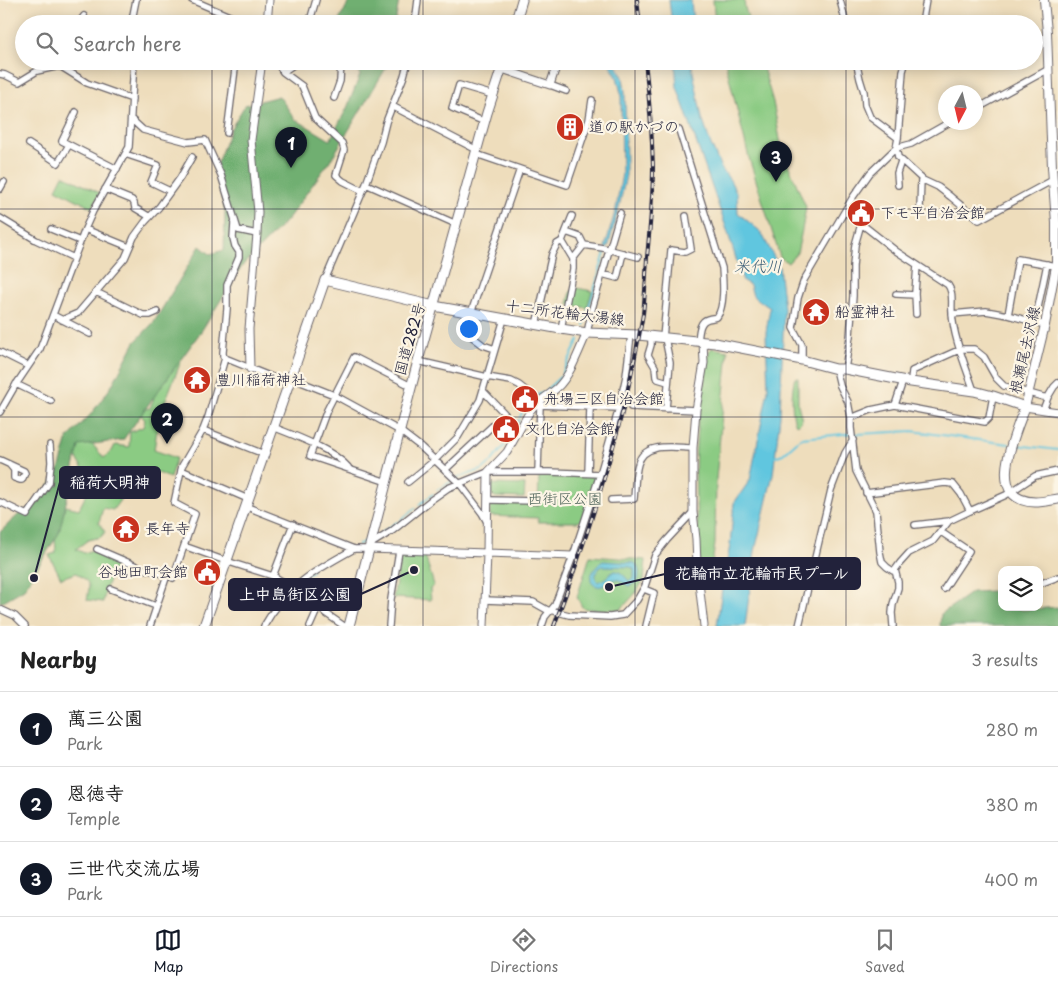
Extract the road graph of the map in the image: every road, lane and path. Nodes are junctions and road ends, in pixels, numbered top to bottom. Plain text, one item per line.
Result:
1 (136, 0) edge
2 (192, 0) edge
3 (269, 0) edge
4 (316, 0) edge
5 (418, 0) edge
6 (522, 0) edge
7 (840, 0) edge
8 (926, 0) edge
9 (1044, 0) edge
10 (133, 15) edge
11 (225, 15) edge
12 (267, 15) edge
13 (312, 15) edge
14 (416, 15) edge
15 (518, 15) edge
16 (844, 15) edge
17 (924, 15) edge
18 (1049, 69) junction
19 (42, 70) edge
20 (67, 70) edge
21 (134, 70) edge
22 (235, 70) edge
23 (261, 70) edge
24 (286, 70) edge
25 (341, 70) edge
26 (406, 70) edge
27 (501, 70) edge
28 (515, 70) edge
29 (555, 70) edge
30 (858, 70) edge
31 (903, 70) edge
32 (283, 72) joint
33 (0, 74) edge
34 (550, 85) junction
35 (566, 91) dead end
36 (493, 95) junction
37 (334, 98) dead end
38 (132, 99) junction
39 (592, 100) dead end
40 (983, 105) edge
41 (392, 106) junction
42 (76, 112) dead end
43 (131, 119) junction
44 (485, 122) junction
45 (938, 129) edge
46 (679, 130) dead end
47 (227, 133) dead end
48 (898, 138) junction
49 (29, 144) dead end
50 (69, 145) junction
51 (896, 148) junction
52 (476, 152) junction
53 (125, 154) junction
54 (192, 157) dead end
55 (901, 161) junction
56 (117, 169) junction
57 (520, 169) junction
58 (921, 178) junction
59 (1053, 180) junction
60 (4, 182) dead end
61 (366, 184) junction
62 (898, 186) dead end
63 (0, 189) edge
64 (105, 189) junction
65 (170, 191) junction
66 (363, 191) junction
67 (920, 209) dead end
68 (845, 211) junction
69 (620, 213) dead end
70 (572, 216) dead end
71 (686, 216) dead end
72 (150, 217) junction
73 (234, 217) junction
74 (0, 218) edge
75 (456, 224) junction
76 (861, 224) junction
77 (51, 229) dead end
78 (84, 229) junction
79 (566, 232) junction
80 (257, 234) junction
81 (80, 241) junction
82 (562, 241) junction
83 (584, 245) junction
84 (129, 248) junction
85 (606, 249) junction
86 (623, 253) junction
87 (638, 257) dead end
88 (74, 258) junction
89 (573, 259) junction
90 (1047, 264) junction
91 (916, 265) junction
92 (1056, 266) junction
93 (602, 274) junction
94 (324, 280) junction
95 (96, 292) junction
96 (896, 294) dead end
97 (915, 295) junction
98 (434, 306) junction
99 (157, 312) dead end
100 (471, 313) junction
101 (916, 314) dead end
102 (952, 314) junction
103 (53, 315) junction
104 (1008, 315) junction
105 (504, 319) junction
106 (62, 320) junction
107 (1035, 322) junction
108 (536, 325) junction
109 (1045, 325) junction
110 (561, 329) junction
111 (587, 333) junction
112 (90, 334) dead end
113 (470, 335) dead end
114 (631, 335) junction
115 (651, 337) junction
116 (664, 338) junction
117 (700, 342) junction
118 (495, 349) junction
119 (961, 350) junction
120 (0, 352) edge
121 (225, 358) junction
122 (802, 360) junction
123 (418, 361) junction
124 (28, 366) junction
125 (250, 369) junction
126 (841, 369) junction
127 (487, 377) junction
128 (290, 381) junction
129 (907, 381) junction
130 (668, 382) junction
131 (1058, 383) edge
132 (16, 384) junction
133 (411, 386) junction
134 (483, 391) junction
135 (974, 391) junction
136 (1029, 393) junction
137 (334, 395) junction
138 (992, 396) junction
139 (1048, 397) junction
140 (50, 401) dead end
141 (540, 403) junction
142 (895, 405) junction
143 (590, 407) junction
144 (1025, 407) junction
145 (619, 408) junction
146 (631, 408) tunnel mouth
147 (666, 409) junction
148 (696, 410) junction
149 (1043, 410) junction
150 (0, 412) edge
151 (1058, 412) edge
152 (851, 418) junction
153 (273, 427) junction
154 (203, 430) junction
155 (400, 431) junction
156 (853, 440) junction
157 (314, 444) junction
158 (50, 445) dead end
159 (693, 448) junction
160 (264, 454) junction
161 (0, 460) edge
162 (435, 460) junction
163 (9, 464) dead end
164 (349, 469) junction
165 (181, 470) junction
166 (445, 470) junction
167 (1058, 471) edge
168 (488, 472) junction
169 (538, 472) junction
170 (588, 473) junction
171 (600, 474) junction
172 (387, 482) junction
173 (408, 482) dead end
174 (460, 484) junction
175 (1011, 492) junction
176 (866, 493) junction
177 (1058, 499) edge
178 (488, 500) junction
179 (611, 500) dead end
180 (536, 501) dead end
181 (0, 502) edge
182 (246, 502) junction
183 (970, 511) junction
184 (693, 512) junction
185 (949, 522) junction
186 (293, 524) junction
187 (488, 524) junction
188 (915, 525) dead end
189 (941, 532) junction
190 (184, 546) junction
191 (370, 547) junction
192 (97, 549) dead end
193 (354, 549) junction
194 (399, 551) junction
195 (487, 554) junction
196 (573, 556) junction
197 (226, 561) junction
198 (896, 570) junction
199 (168, 575) junction
200 (274, 576) junction
201 (1058, 577) edge
202 (1043, 583) edge
203 (111, 588) dead end
204 (294, 588) junction
205 (644, 589) junction
206 (944, 589) dead end
207 (485, 600) junction
208 (156, 606) junction
209 (318, 608) junction
210 (0, 609) edge
211 (550, 611) junction
212 (25, 626) edge
213 (150, 626) edge
214 (204, 626) edge
215 (264, 626) edge
216 (310, 626) edge
217 (344, 626) edge
218 (350, 626) edge
219 (389, 626) edge
220 (484, 626) edge
221 (542, 626) edge
222 (646, 626) edge
223 (704, 626) edge
224 (799, 626) edge
225 (893, 626) edge

1 - 10 street
2 - 11 street
3 - 12 street
4 - 13 street
5 - 14 street
6 - 15 main road
7 - 16 street
8 - 17 street
9 - 18 main road, 根瀬尾去沢線
18 - 40 street
18 - 59 main road, 根瀬尾去沢線
19 - 33 street
20 - 38 street
21 - 38 street
22 - 47 street
23 - 80 street
24 - 32 street
25 - 37 street
26 - 41 street
27 - 36 main road, 国道282号
28 - 34 street
29 - 34 street
30 - 48 street
31 - 48 street
32 - 66 street
34 - 35 street
36 - 44 main road, 国道282号
36 - 44 street
38 - 43 street
39 - 57 street
41 - 52 street
41 - 61 street
42 - 50 street
43 - 53 street
43 - 73 street
44 - 52 main road, 国道282号
45 - 51 street
46 - 117 street
48 - 51 street
49 - 50 street
50 - 56 street
51 - 55 street
51 - 68 street
52 - 57 street
52 - 75 main road, 国道282号
53 - 56 street
53 - 65 street
54 - 65 street
55 - 58 street
55 - 62 street
56 - 64 street
57 - 100 street
58 - 59 street
58 - 67 street
59 - 92 main road, 根瀬尾去沢線
60 - 63 street
61 - 66 street
61 - 75 street
64 - 72 street
64 - 78 street
65 - 72 street
66 - 94 street
68 - 76 street
68 - 122 street
69 - 85 street
70 - 79 street
71 - 116 street
72 - 84 street
73 - 80 street
73 - 121 street
74 - 88 street
75 - 98 main road, 国道282号
76 - 91 street
76 - 126 street
77 - 81 street
78 - 81 street
78 - 84 street
79 - 82 street
79 - 83 street
80 - 125 street
81 - 88 street
82 - 89 street
82 - 108 street
83 - 85 street
83 - 89 street
84 - 95 street
85 - 86 street
85 - 93 street
86 - 87 street
86 - 93 street
88 - 103 street
89 - 110 street
90 - 92 street
90 - 104 street
90 - 107 street
91 - 97 street
91 - 102 street
92 - 109 main road, 根瀬尾去沢線
93 - 111 street
94 - 98 main road, 十二所花輪大湯線
94 - 128 main road
95 - 99 street
95 - 106 street
96 - 97 street
97 - 101 street
98 - 100 main road, 十二所花輪大湯線
98 - 123 main road, 国道282号
100 - 105 main road, 十二所花輪大湯線
102 - 104 street
102 - 119 street
103 - 106 street
103 - 124 street
104 - 107 street
105 - 108 main road, 十二所花輪大湯線
105 - 118 street
106 - 112 street
107 - 109 street
108 - 110 main road, 十二所花輪大湯線
109 - 136 main road, 根瀬尾去沢線
110 - 111 main road, 十二所花輪大湯線
111 - 114 main road, 十二所花輪大湯線
111 - 141 street
113 - 118 street
114 - 115 main road, 十二所花輪大湯線
114 - 145 street
115 - 116 main road, 十二所花輪大湯線
115 - 130 street
116 - 117 main road, 十二所花輪大湯線
116 - 130 street
117 - 122 main road, 十二所花輪大湯線
117 - 148 street
118 - 127 street
119 - 129 street
119 - 135 street
119 - 136 street
120 - 124 street
121 - 125 street
121 - 154 street
122 - 126 main road, 十二所花輪大湯線
123 - 127 street
123 - 133 main road, 国道282号
124 - 132 street
125 - 128 street
126 - 129 main road, 十二所花輪大湯線
126 - 152 street
127 - 134 street
127 - 141 street
128 - 137 street
128 - 153 main road
129 - 135 main road, 十二所花輪大湯線
129 - 142 street
130 - 147 street
131 - 139 street
132 - 140 street
132 - 150 street
133 - 137 street
133 - 155 main road, 国道282号
134 - 162 street
134 - 166 street
135 - 138 main road, 十二所花輪大湯線
136 - 139 street
136 - 144 main road, 根瀬尾去沢線
137 - 155 street
137 - 157 street
138 - 142 street
138 - 144 main road, 十二所花輪大湯線
139 - 149 street
141 - 143 street
141 - 168 street
141 - 169 street
142 - 152 street
143 - 145 street
143 - 170 street
144 - 149 street
144 - 175 main road
145 - 171 street
146 - 147 street
147 - 148 street
148 - 159 street
149 - 151 street
152 - 156 street
153 - 157 street
153 - 160 main road
154 - 160 street
154 - 165 street
155 - 162 street
155 - 172 main road, 国道282号
156 - 176 street
156 - 224 street
157 - 164 street
157 - 164 street
158 - 181 street
159 - 179 street
159 - 184 street
160 - 182 main road
161 - 163 street
162 - 166 street
162 - 173 street
164 - 172 street
165 - 182 street
165 - 190 street
166 - 174 street
167 - 175 street
168 - 169 street
168 - 174 street
168 - 178 street
169 - 170 street
170 - 171 street
171 - 196 street
172 - 191 main road, 国道282号
174 - 187 street
174 - 191 street
175 - 177 main road
175 - 183 street
176 - 183 street
176 - 198 street
178 - 180 street
178 - 187 street
182 - 186 street
182 - 197 main road
183 - 185 street
184 - 205 street
184 - 223 street
185 - 188 street
185 - 189 street
186 - 193 street
186 - 200 street
187 - 195 street
189 - 198 street
189 - 206 street
190 - 197 street
190 - 199 street
191 - 193 street
191 - 194 street
191 - 218 main road, 国道282号
192 - 199 street
193 - 204 street
194 - 195 street
194 - 219 street
195 - 196 street
195 - 207 street
196 - 211 street
197 - 200 street
197 - 214 main road
198 - 225 street
199 - 208 street
200 - 204 street
201 - 202 street
203 - 208 street
204 - 209 street
204 - 215 street
205 - 211 street
205 - 222 street
207 - 211 street
207 - 220 street
208 - 213 street
209 - 216 street
209 - 217 street
210 - 212 street
211 - 221 street

